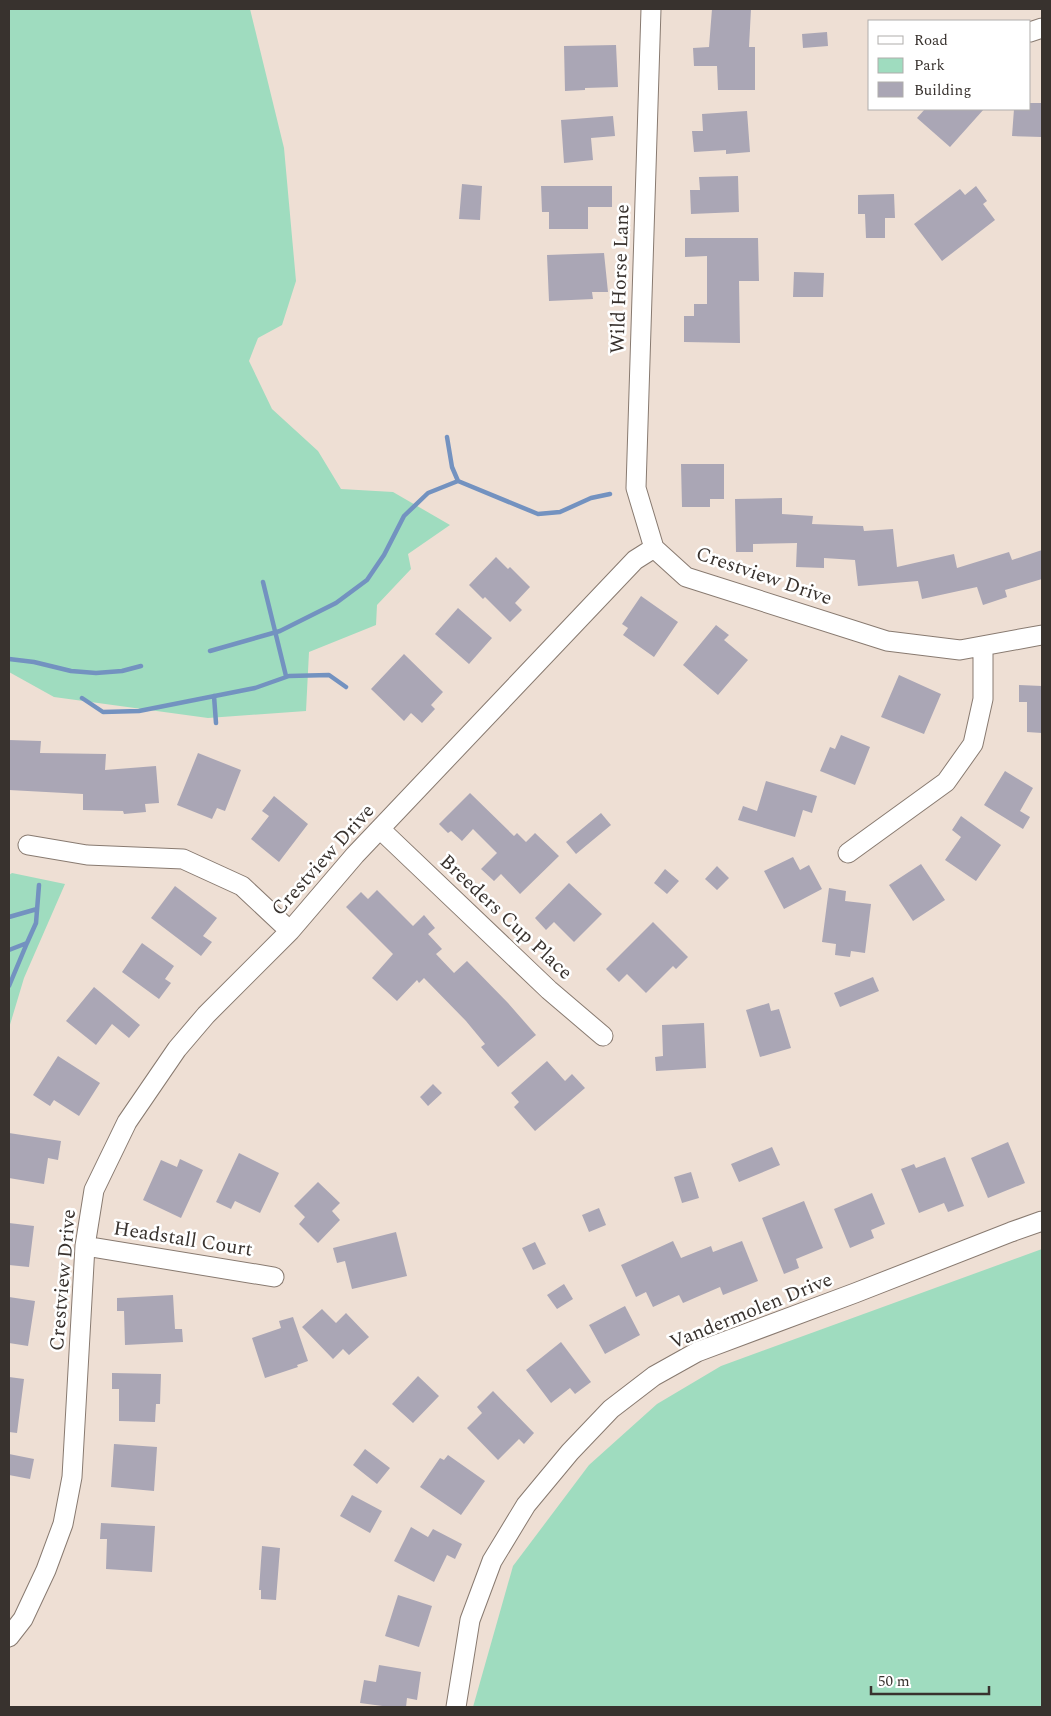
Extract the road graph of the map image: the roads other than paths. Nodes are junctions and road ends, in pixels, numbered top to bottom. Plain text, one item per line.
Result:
1 (651, 9) edge
2 (654, 548) junction
3 (1042, 635) edge
4 (983, 646) junction
5 (380, 829) junction
6 (28, 845) dead end
7 (848, 853) dead end
8 (290, 931) junction
9 (602, 1036) dead end
10 (1042, 1221) edge
11 (85, 1246) junction
12 (274, 1277) dead end
13 (9, 1637) edge
14 (456, 1707) edge

1 - 2 street, Wild Horse Lane
2 - 4 street, Crestview Drive
2 - 5 street, Crestview Drive
3 - 4 street, Crestview Drive
4 - 7 street
5 - 8 street, Crestview Drive
5 - 9 street, Breeders Cup Place
6 - 8 street
8 - 11 street, Crestview Drive
10 - 14 street, Vandermolen Drive
11 - 12 street, Headstall Court
11 - 13 street, Crestview Drive

